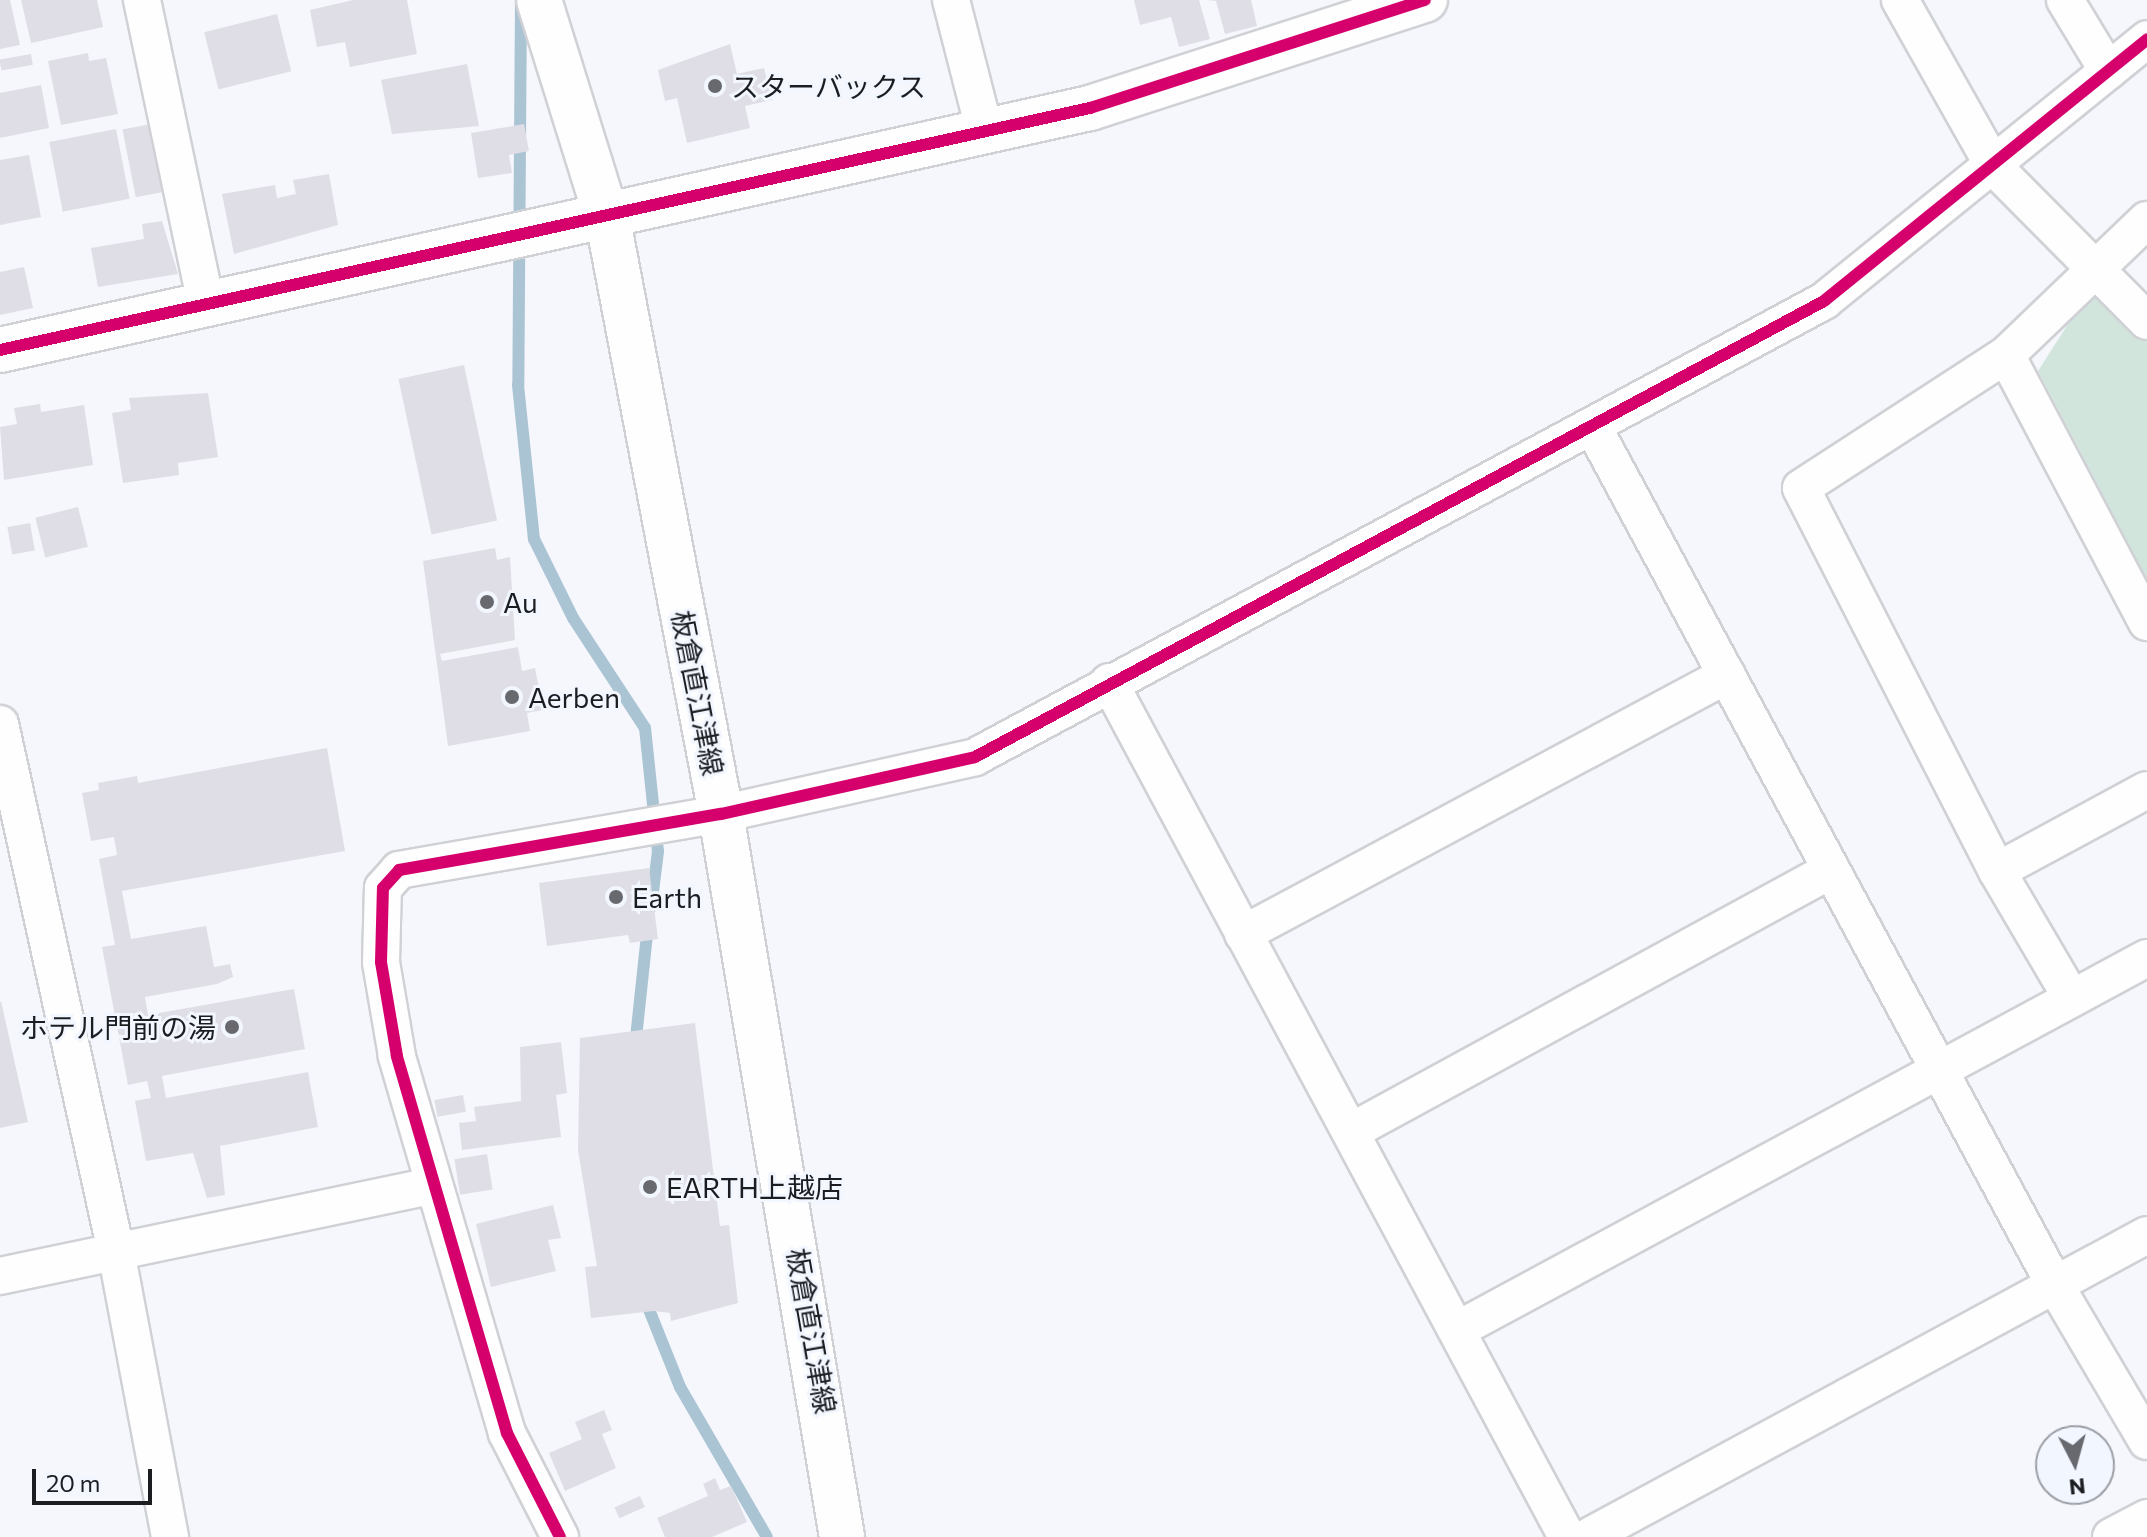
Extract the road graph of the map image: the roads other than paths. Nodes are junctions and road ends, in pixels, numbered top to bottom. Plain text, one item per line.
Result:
1 (142, 0) edge
2 (539, 0) edge
3 (951, 0) edge
4 (1425, 0) edge
5 (1900, 0) edge
6 (2065, 0) edge
7 (2147, 39) edge
8 (2108, 71) junction
9 (985, 132) junction
10 (1994, 167) junction
11 (2147, 220) edge
12 (608, 221) junction
13 (2094, 268) junction
14 (206, 305) junction
15 (2147, 321) edge
16 (0, 350) edge
17 (2006, 355) junction
18 (1594, 429) junction
19 (2147, 622) edge
20 (1727, 675) junction
21 (1109, 682) junction
22 (0, 724) edge
23 (2147, 790) edge
24 (721, 814) junction
25 (1831, 870) junction
26 (1997, 871) junction
27 (1243, 934) junction
28 (2147, 958) edge
29 (2071, 997) junction
30 (1937, 1066) junction
31 (1352, 1131) junction
32 (429, 1186) junction
33 (2147, 1235) edge
34 (116, 1251) junction
35 (0, 1276) edge
36 (2055, 1285) junction
37 (1457, 1330) junction
38 (2147, 1441) edge
39 (2147, 1518) edge
40 (170, 1537) edge
41 (560, 1537) edge
42 (842, 1537) edge
43 (1567, 1537) edge
44 (1588, 1537) edge
45 (2111, 1537) edge

1 - 14 street
2 - 12 main road, 板倉直江津線
3 - 9 street
4 - 9 main road
5 - 10 street
6 - 8 street
7 - 8 street
8 - 10 street
9 - 12 main road
10 - 13 street
10 - 18 street
11 - 13 street
12 - 14 main road
12 - 24 main road, 板倉直江津線
13 - 15 street
13 - 17 street
14 - 16 main road
17 - 19 street
17 - 26 street
18 - 20 street
18 - 21 street
20 - 25 street
20 - 27 street
21 - 24 street
21 - 27 street
22 - 34 street
23 - 26 street
24 - 32 street
24 - 42 main road, 板倉直江津線
25 - 30 street
25 - 31 street
26 - 29 street
27 - 31 street
28 - 29 street
29 - 30 street
30 - 36 street
30 - 37 street
31 - 37 street
32 - 34 street
32 - 41 street
33 - 36 street
34 - 35 street
34 - 40 street
36 - 38 street
36 - 44 street
37 - 43 street
39 - 45 street

